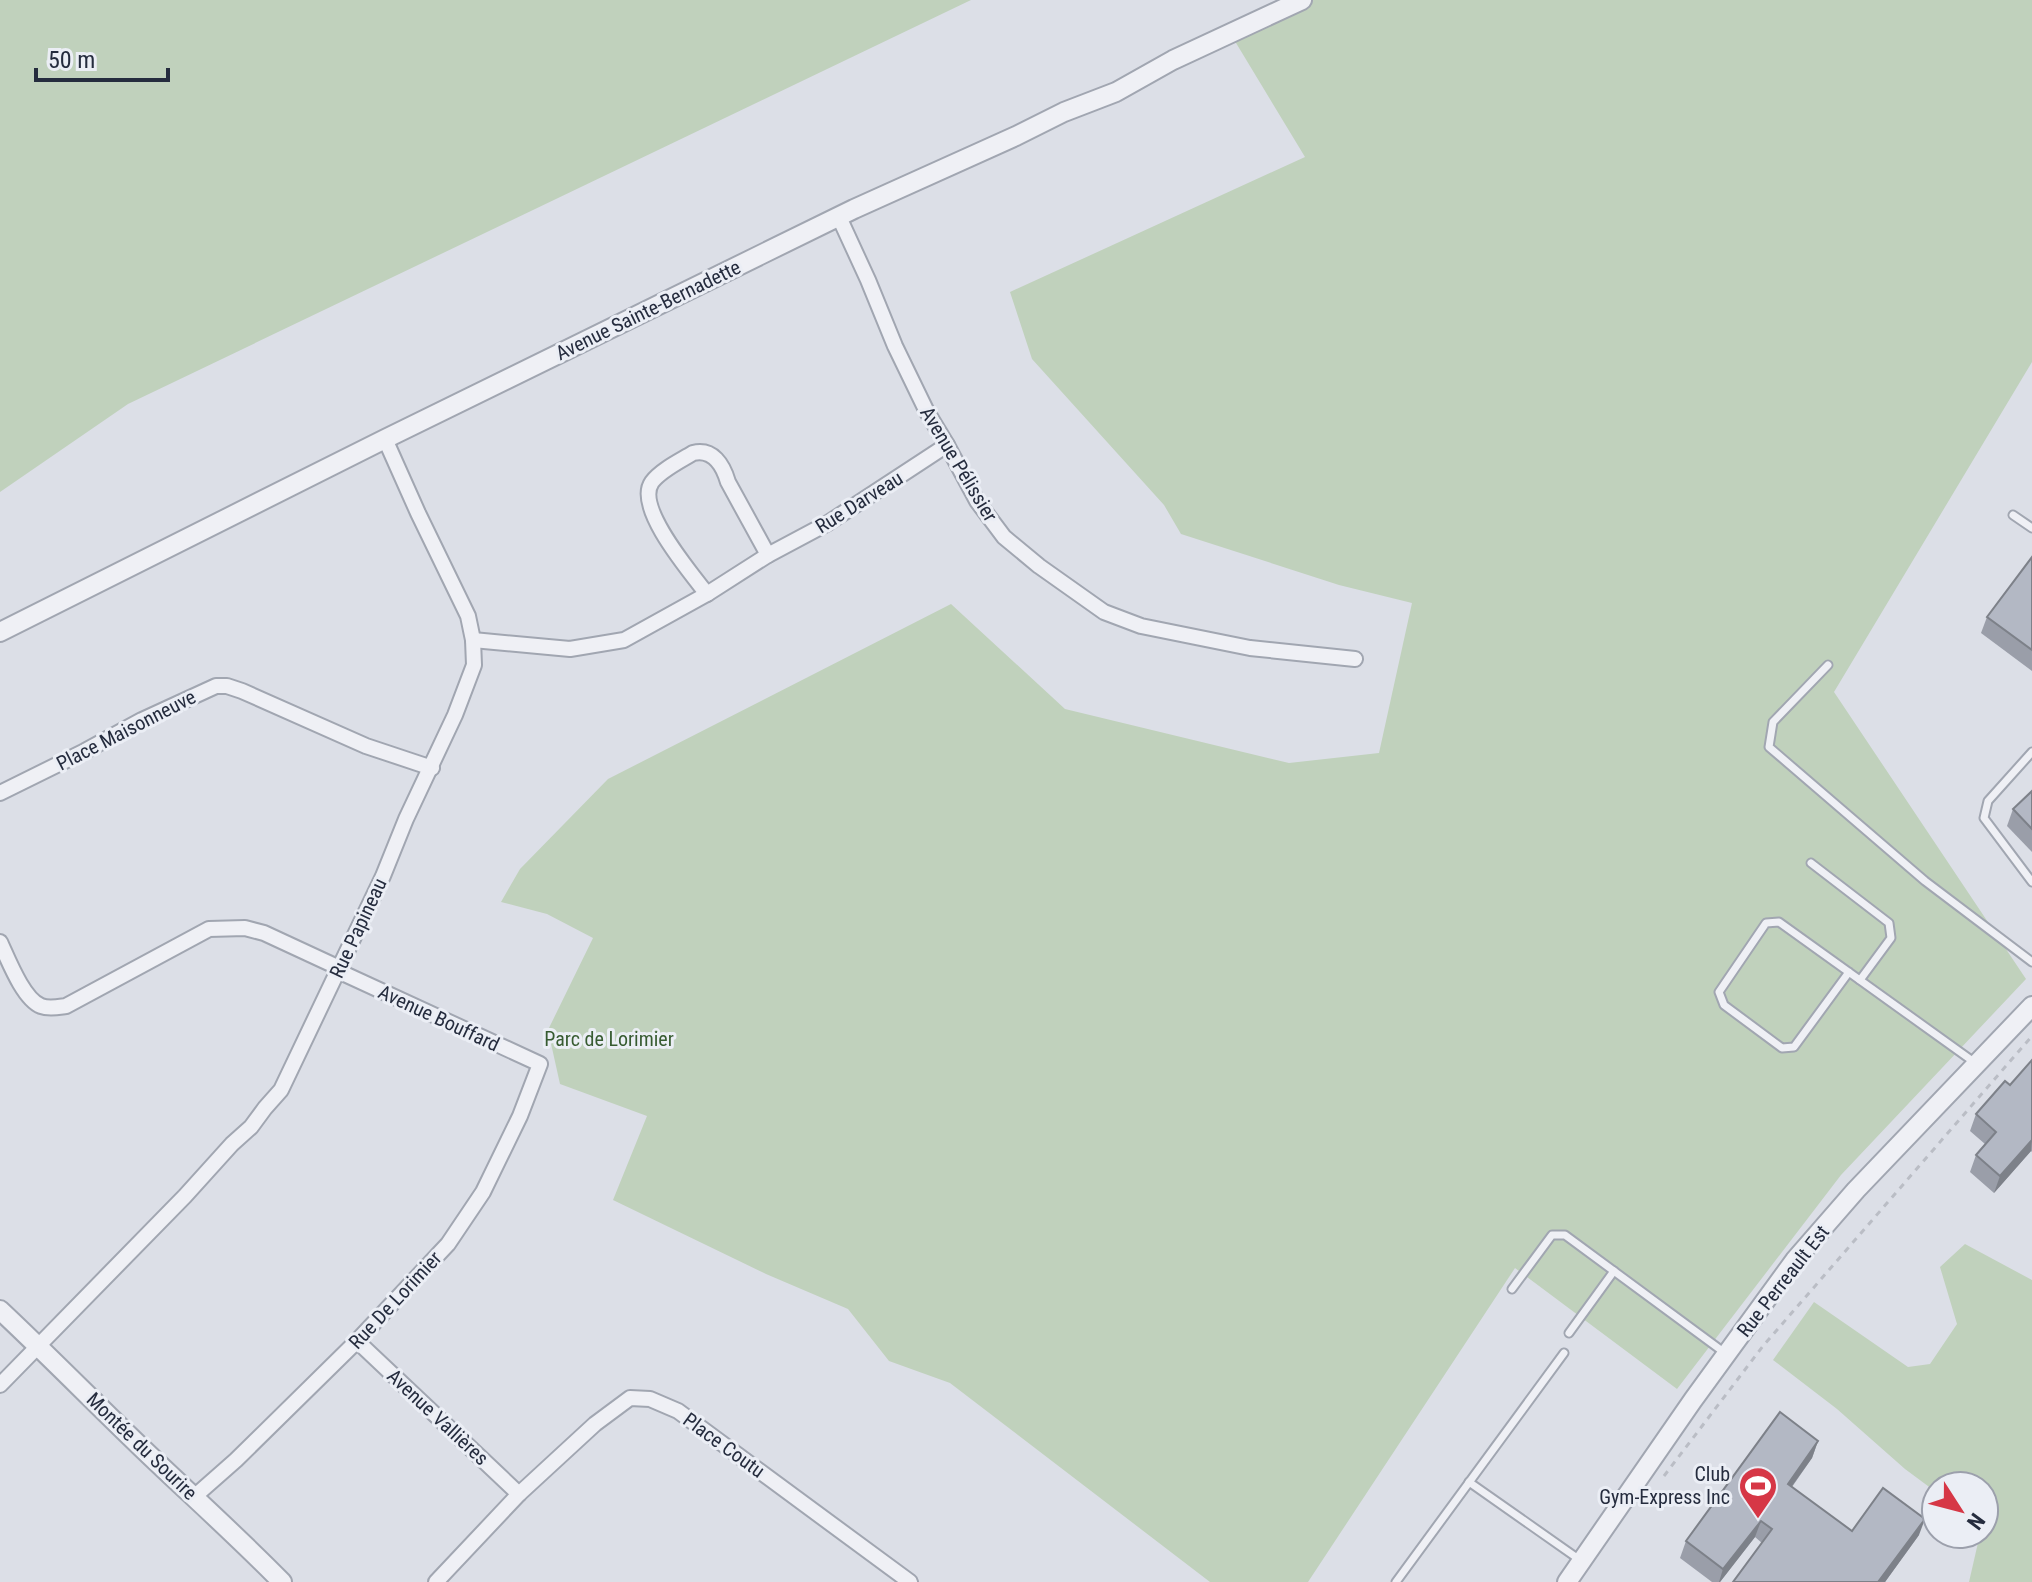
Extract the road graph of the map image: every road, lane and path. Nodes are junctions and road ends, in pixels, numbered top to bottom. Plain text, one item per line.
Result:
1 (1302, 0) edge
2 (839, 217) junction
3 (385, 439) junction
4 (947, 445) junction
5 (2013, 515) dead end
6 (2032, 528) edge
7 (768, 555) junction
8 (707, 594) junction
9 (0, 632) edge
10 (473, 640) junction
11 (1355, 659) dead end
12 (1828, 665) dead end
13 (2032, 752) edge
14 (432, 768) junction
15 (0, 793) edge
16 (1811, 863) dead end
17 (2032, 882) edge
18 (0, 942) edge
19 (2032, 962) edge
20 (338, 971) junction
21 (1849, 972) junction
22 (1860, 980) junction
23 (2032, 1006) edge
24 (2032, 1036) edge
25 (540, 1064) joint
26 (1976, 1064) junction
27 (1614, 1271) junction
28 (1512, 1289) dead end
29 (0, 1310) edge
30 (1569, 1333) dead end
31 (357, 1341) junction
32 (38, 1346) junction
33 (1564, 1353) dead end
34 (1727, 1354) junction
35 (0, 1385) edge
36 (1469, 1482) junction
37 (1660, 1482) dead end
38 (519, 1494) junction
39 (194, 1497) junction
40 (1581, 1561) junction
41 (282, 1582) edge
42 (436, 1582) edge
43 (910, 1582) edge
44 (1396, 1582) edge
45 (1567, 1582) edge

1 - 2 street, Avenue Sainte-Bernadette
2 - 3 street, Avenue Sainte-Bernadette
2 - 4 street, Avenue Pélissier
3 - 9 street, Avenue Sainte-Bernadette
3 - 10 street, Rue Papineau
4 - 7 street, Rue Darveau
4 - 11 street, Avenue Pélissier
5 - 6 lane
7 - 8 street, Rue Darveau
7 - 8 street
8 - 10 street, Rue Darveau
10 - 14 street, Rue Papineau
12 - 19 lane
13 - 17 lane
14 - 15 street, Place Maisonneuve
14 - 20 street, Rue Papineau
16 - 22 lane
18 - 20 street
20 - 25 street, Avenue Bouffard
20 - 32 street, Rue Papineau
21 - 21 lane
21 - 22 lane
22 - 26 lane
23 - 26 street, Rue Perreault Est
24 - 37 path
25 - 31 street, Rue De Lorimier
26 - 34 street, Rue Perreault Est
27 - 28 lane
27 - 30 lane
27 - 34 lane
29 - 32 street, Montée du Sourire
31 - 38 street, Avenue Vallières
31 - 39 street, Rue De Lorimier
32 - 35 street, Rue Papineau
32 - 39 street, Montée du Sourire
33 - 36 lane
34 - 40 street, Rue Perreault Est
36 - 40 lane
36 - 44 lane
38 - 42 street, Place Coutu
38 - 43 street, Place Coutu
39 - 41 street, Montée du Sourire
40 - 45 street, Rue Perreault Est

